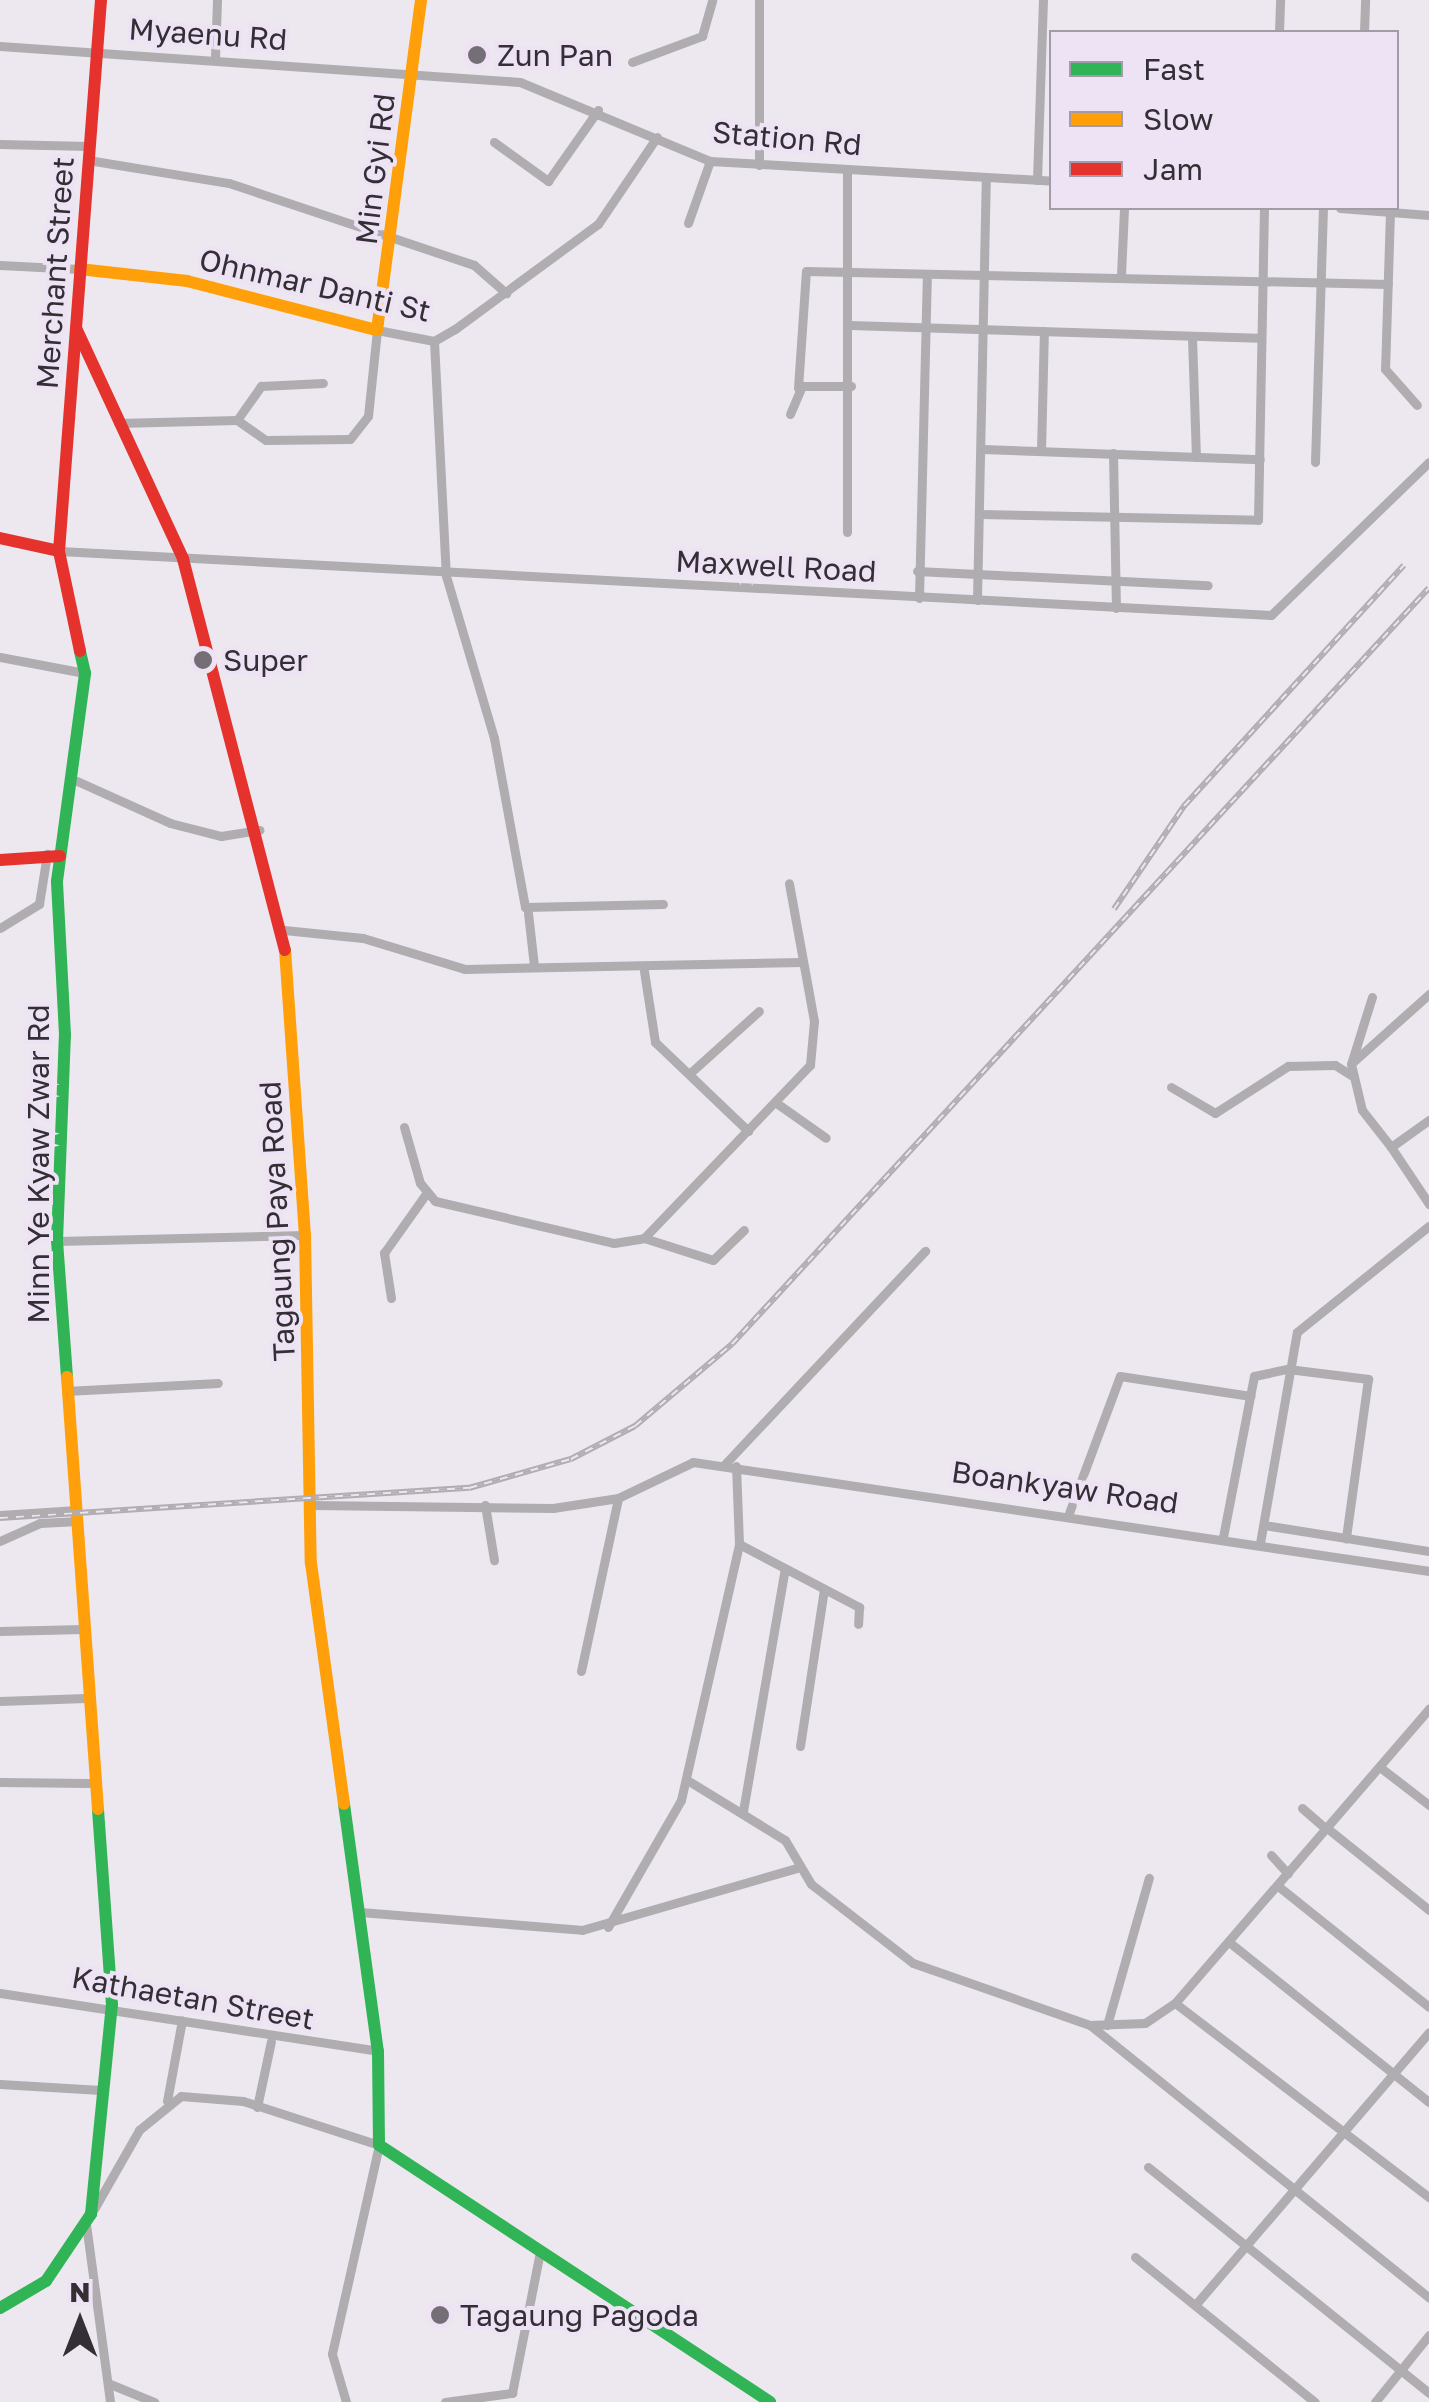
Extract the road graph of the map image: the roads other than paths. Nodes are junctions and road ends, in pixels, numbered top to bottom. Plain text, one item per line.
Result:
1 (100, 0) edge
2 (217, 0) edge
3 (421, 0) edge
4 (712, 0) edge
5 (759, 0) edge
6 (1042, 0) edge
7 (1280, 0) edge
8 (1365, 0) edge
9 (1269, 12) dead end
10 (1280, 21) junction
11 (1279, 30) edge
12 (1364, 30) edge
13 (0, 46) edge
14 (98, 52) junction
15 (215, 58) junction
16 (632, 62) dead end
17 (413, 74) junction
18 (598, 110) junction
19 (657, 137) junction
20 (494, 142) dead end
21 (0, 144) edge
22 (89, 153) junction
23 (710, 161) junction
24 (759, 164) junction
25 (847, 170) junction
26 (986, 178) junction
27 (1037, 180) junction
28 (1049, 181) edge
29 (1124, 210) edge
30 (1264, 210) edge
31 (1323, 210) edge
32 (1374, 210) edge
33 (1390, 212) junction
34 (1429, 216) edge
35 (688, 223) dead end
36 (393, 236) junction
37 (0, 265) edge
38 (79, 269) junction
39 (849, 272) junction
40 (985, 272) junction
41 (928, 274) junction
42 (1121, 276) junction
43 (1260, 279) junction
44 (1320, 280) junction
45 (1388, 284) junction
46 (506, 292) junction
47 (850, 325) junction
48 (76, 327) junction
49 (982, 329) junction
50 (377, 330) junction
51 (1044, 331) junction
52 (922, 332) junction
53 (1192, 336) junction
54 (1258, 338) junction
55 (434, 341) junction
56 (323, 383) dead end
57 (851, 386) junction
58 (798, 388) junction
59 (1417, 404) dead end
60 (790, 414) dead end
61 (236, 420) junction
62 (118, 423) junction
63 (982, 449) junction
64 (1041, 451) junction
65 (1113, 453) junction
66 (1196, 456) junction
67 (1260, 459) junction
68 (1315, 462) dead end
69 (1429, 462) edge
70 (980, 514) junction
71 (1115, 519) junction
72 (847, 532) dead end
73 (0, 538) edge
74 (59, 550) junction
75 (182, 559) junction
76 (918, 571) junction
77 (980, 572) junction
78 (446, 576) junction
79 (1116, 582) junction
80 (1208, 584) dead end
81 (919, 598) junction
82 (978, 600) junction
83 (1116, 608) junction
84 (0, 658) edge
85 (85, 673) junction
86 (78, 780) junction
87 (262, 830) junction
88 (53, 855) junction
89 (0, 860) edge
90 (789, 883) dead end
91 (663, 904) dead end
92 (528, 913) junction
93 (0, 928) edge
94 (284, 930) junction
95 (802, 962) junction
96 (534, 966) junction
97 (644, 970) junction
98 (1429, 994) edge
99 (1372, 997) dead end
100 (759, 1011) dead end
101 (1351, 1070) junction
102 (689, 1074) junction
103 (1171, 1087) dead end
104 (774, 1102) junction
105 (1429, 1120) edge
106 (404, 1126) dead end
107 (748, 1130) junction
108 (826, 1138) dead end
109 (1390, 1147) junction
110 (425, 1195) junction
111 (1429, 1204) edge
112 (1429, 1226) edge
113 (744, 1230) dead end
114 (305, 1235) junction
115 (644, 1238) junction
116 (57, 1241) junction
117 (924, 1251) dead end
118 (392, 1298) dead end
119 (1288, 1369) junction
120 (218, 1384) dead end
121 (66, 1391) junction
122 (1250, 1396) junction
123 (724, 1465) junction
124 (736, 1466) junction
125 (618, 1498) junction
126 (312, 1504) junction
127 (485, 1504) junction
128 (1069, 1513) junction
129 (0, 1515) edge
130 (78, 1516) junction
131 (1264, 1524) junction
132 (1223, 1536) junction
133 (1346, 1538) junction
134 (0, 1541) edge
135 (1260, 1543) junction
136 (739, 1544) junction
137 (1429, 1551) edge
138 (494, 1560) dead end
139 (785, 1569) junction
140 (1429, 1571) edge
141 (824, 1590) junction
142 (858, 1624) dead end
143 (83, 1630) junction
144 (0, 1631) edge
145 (581, 1670) dead end
146 (86, 1698) junction
147 (0, 1701) edge
148 (1429, 1709) edge
149 (800, 1746) dead end
150 (1381, 1768) junction
151 (687, 1780) junction
152 (0, 1782) edge
153 (90, 1783) junction
154 (1429, 1805) edge
155 (1302, 1808) dead end
156 (742, 1811) junction
157 (1327, 1828) junction
158 (1271, 1855) dead end
159 (796, 1868) junction
160 (1288, 1874) junction
161 (1149, 1878) dead end
162 (1278, 1886) junction
163 (1429, 1910) edge
164 (360, 1912) junction
165 (608, 1927) junction
166 (1228, 1942) junction
167 (0, 1993) edge
168 (1175, 2003) junction
169 (112, 2005) junction
170 (1429, 2007) edge
171 (182, 2020) junction
172 (1090, 2025) junction
173 (1107, 2025) junction
174 (1429, 2032) edge
175 (270, 2041) junction
176 (378, 2051) junction
177 (1395, 2076) junction
178 (0, 2084) edge
179 (102, 2090) junction
180 (167, 2101) junction
181 (1429, 2102) edge
182 (258, 2107) junction
183 (1347, 2132) junction
184 (378, 2145) junction
185 (97, 2151) junction
186 (120, 2158) junction
187 (1148, 2166) dead end
188 (1298, 2190) junction
189 (1429, 2197) edge
190 (89, 2219) junction
191 (1243, 2246) junction
192 (540, 2252) junction
193 (1135, 2257) dead end
194 (1429, 2298) edge
195 (1196, 2304) junction
196 (0, 2308) edge
197 (1429, 2336) edge
198 (1400, 2368) junction
199 (110, 2384) junction
200 (1429, 2392) edge
201 (110, 2402) edge
202 (154, 2402) edge
203 (346, 2402) edge
204 (445, 2402) edge
205 (770, 2402) edge
206 (1314, 2402) edge
207 (1375, 2402) edge

1 - 14 main road, Merchant Street
2 - 15 street
3 - 17 main road, Min Gyi Rd
4 - 16 street
5 - 24 street
6 - 27 street
7 - 10 street
8 - 12 street
9 - 10 street
10 - 11 street
13 - 14 street, Myaenu Rd
14 - 15 street, Myaenu Rd
14 - 22 main road, Merchant Street
15 - 17 street, Myaenu Rd
17 - 18 street, Station Rd
17 - 36 main road, Min Gyi Rd
18 - 19 street, Station Rd
18 - 20 street
19 - 23 street, Station Rd
19 - 46 street, Ohnmar Danti St
21 - 22 street
22 - 36 street
22 - 38 main road, Merchant Street
23 - 24 street, Station Rd
23 - 35 street
24 - 25 street, Station Rd
25 - 26 street, Station Rd
25 - 39 street
26 - 27 street, Station Rd
26 - 40 street
27 - 28 street, Station Rd
29 - 42 street
30 - 43 street
31 - 44 street
32 - 33 street
33 - 34 street
33 - 45 street
36 - 46 street
36 - 50 main road, Min Gyi Rd
37 - 38 street, Ohnmar Danti St
38 - 48 main road, Merchant Street
38 - 50 main road, Ohnmar Danti St
39 - 41 street
39 - 47 street
39 - 58 street
40 - 41 street
40 - 42 street
40 - 49 street
41 - 52 street
42 - 43 street
43 - 44 street
43 - 54 street
44 - 45 street
44 - 68 street
45 - 59 street
46 - 55 street, Ohnmar Danti St
47 - 52 street
47 - 57 street
48 - 62 main road, Tagaung Paya Road
48 - 74 main road, Merchant Street
49 - 51 street
49 - 52 street
49 - 63 street
50 - 55 street, Ohnmar Danti St
50 - 61 street
51 - 53 street
51 - 64 street
52 - 76 street
53 - 54 street
53 - 66 street
54 - 67 street
55 - 78 street
56 - 61 street
57 - 58 street
57 - 72 street
58 - 60 street
61 - 62 street
62 - 75 main road, Tagaung Paya Road
63 - 64 street
63 - 70 street
64 - 65 street
65 - 66 street
65 - 71 street
66 - 67 street
67 - 71 street
69 - 83 street, Maxwell Road
70 - 71 street
70 - 77 street
71 - 79 street
73 - 74 main road
74 - 75 street, Maxwell Road
74 - 85 main road, Minn Ye Kyaw Zwar Rd
75 - 78 street, Maxwell Road
75 - 87 main road, Tagaung Paya Road
76 - 77 street
76 - 81 street
77 - 79 street
77 - 82 street
78 - 81 street, Maxwell Road
78 - 92 street
79 - 80 street
79 - 83 street
81 - 82 street, Maxwell Road
82 - 83 street, Maxwell Road
84 - 85 street
85 - 86 main road, Minn Ye Kyaw Zwar Rd
86 - 87 street
86 - 88 main road, Minn Ye Kyaw Zwar Rd
87 - 94 main road, Tagaung Paya Road
88 - 89 main road
88 - 93 street
88 - 116 main road, Minn Ye Kyaw Zwar Rd
90 - 95 street
91 - 92 street
92 - 96 street
94 - 96 street
94 - 114 main road, Tagaung Paya Road
95 - 97 street
95 - 104 street
96 - 97 street
97 - 102 street
98 - 101 street
99 - 101 street
100 - 102 street
101 - 103 street
101 - 109 street
102 - 107 street
104 - 107 street
104 - 108 street
105 - 109 street
106 - 110 street
107 - 115 street
109 - 111 street
110 - 115 street
110 - 118 street
112 - 119 street
113 - 115 street
114 - 116 street
114 - 126 main road, Tagaung Paya Road
116 - 121 main road, Minn Ye Kyaw Zwar Rd
117 - 123 street
119 - 122 street
119 - 131 street
119 - 133 street
120 - 121 street
121 - 130 main road, Minn Ye Kyaw Zwar Rd
122 - 128 street
122 - 132 street
123 - 124 street, Boankyaw Road
123 - 125 street, Boankyaw Road
124 - 128 street, Boankyaw Road
124 - 136 street
125 - 127 street
125 - 145 street
126 - 127 street
126 - 164 main road, Tagaung Paya Road
127 - 138 street
128 - 132 street, Boankyaw Road
129 - 130 street
130 - 134 street
130 - 143 main road, Minn Ye Kyaw Zwar Rd
131 - 133 street
131 - 135 street
132 - 135 street, Boankyaw Road
133 - 137 street
135 - 140 street, Boankyaw Road
136 - 139 street
136 - 151 street
139 - 141 street
139 - 156 street
141 - 142 street
141 - 149 street
143 - 144 street
143 - 146 main road, Minn Ye Kyaw Zwar Rd
146 - 147 street
146 - 153 main road, Minn Ye Kyaw Zwar Rd
148 - 150 street
150 - 154 street
150 - 157 street
151 - 156 street
151 - 165 street
152 - 153 street
153 - 169 main road, Minn Ye Kyaw Zwar Rd
155 - 157 street
156 - 159 street
157 - 160 street
157 - 163 street
158 - 160 street
159 - 165 street
159 - 172 street
160 - 162 street
161 - 173 street
162 - 166 street
162 - 170 street
164 - 165 street
164 - 176 main road, Tagaung Paya Road
166 - 168 street
166 - 177 street
167 - 169 street, Kathaetan Street
168 - 173 street
168 - 183 street
169 - 171 street, Kathaetan Street
169 - 179 main road, Minn Ye Kyaw Zwar Rd
171 - 175 street, Kathaetan Street
171 - 180 street
172 - 173 street
172 - 188 street
174 - 177 street
175 - 176 street, Kathaetan Street
175 - 182 street
176 - 184 main road, Tagaung Paya Road
177 - 181 street
177 - 183 street
178 - 179 street
179 - 185 main road, Minn Ye Kyaw Zwar Rd
180 - 182 street
180 - 186 street
182 - 184 street
183 - 188 street
183 - 189 street
184 - 192 main road
184 - 203 street
185 - 186 street
185 - 190 main road, Minn Ye Kyaw Zwar Rd
186 - 190 street
187 - 191 street
188 - 191 street
188 - 194 street
190 - 196 main road
190 - 199 street
191 - 195 street
191 - 198 street
192 - 204 street
192 - 205 main road
193 - 195 street
195 - 206 street
197 - 198 street
198 - 200 street
198 - 207 street
199 - 201 street
199 - 202 street

